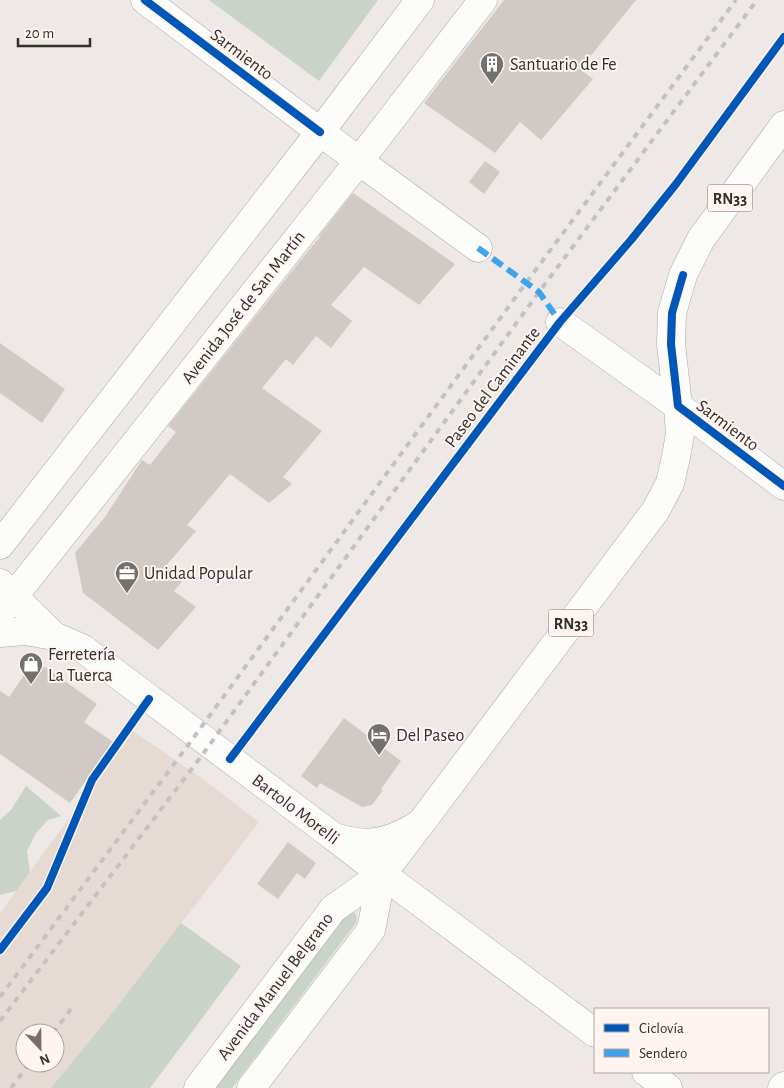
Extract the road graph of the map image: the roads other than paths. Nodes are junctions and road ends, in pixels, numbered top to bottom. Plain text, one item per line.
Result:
1 (145, 0) edge
2 (420, 0) edge
3 (483, 0) edge
4 (784, 125) edge
5 (320, 132) junction
6 (359, 161) junction
7 (478, 248) dead end
8 (560, 322) dead end
9 (678, 406) junction
10 (784, 486) edge
11 (0, 545) edge
12 (5, 597) edge
13 (0, 633) edge
14 (54, 636) junction
15 (421, 823) junction
16 (334, 837) junction
17 (382, 874) junction
18 (594, 1032) edge
19 (647, 1073) edge
20 (198, 1088) edge
21 (251, 1088) edge
22 (668, 1088) edge

1 - 5 street, Sarmiento
2 - 5 street
3 - 6 street, Avenida José de San Martín
4 - 9 street, Avenida Manuel Belgrano / RN33
5 - 6 street, Sarmiento
5 - 11 street
6 - 7 street, Sarmiento
6 - 12 street, Avenida José de San Martín
8 - 9 street, Sarmiento
9 - 10 street, Sarmiento
9 - 15 street, Avenida Manuel Belgrano / RN33
12 - 14 street, Bartolo Morelli
13 - 14 street, RN33
14 - 16 street, Bartolo Morelli / RN33
15 - 16 street, Avenida Manuel Belgrano / RN33
15 - 17 street, Avenida Manuel Belgrano
16 - 17 street, Bartolo Morelli
17 - 18 street, Bartolo Morelli
17 - 20 street, Avenida Manuel Belgrano
17 - 21 street, Avenida Manuel Belgrano
19 - 22 street

